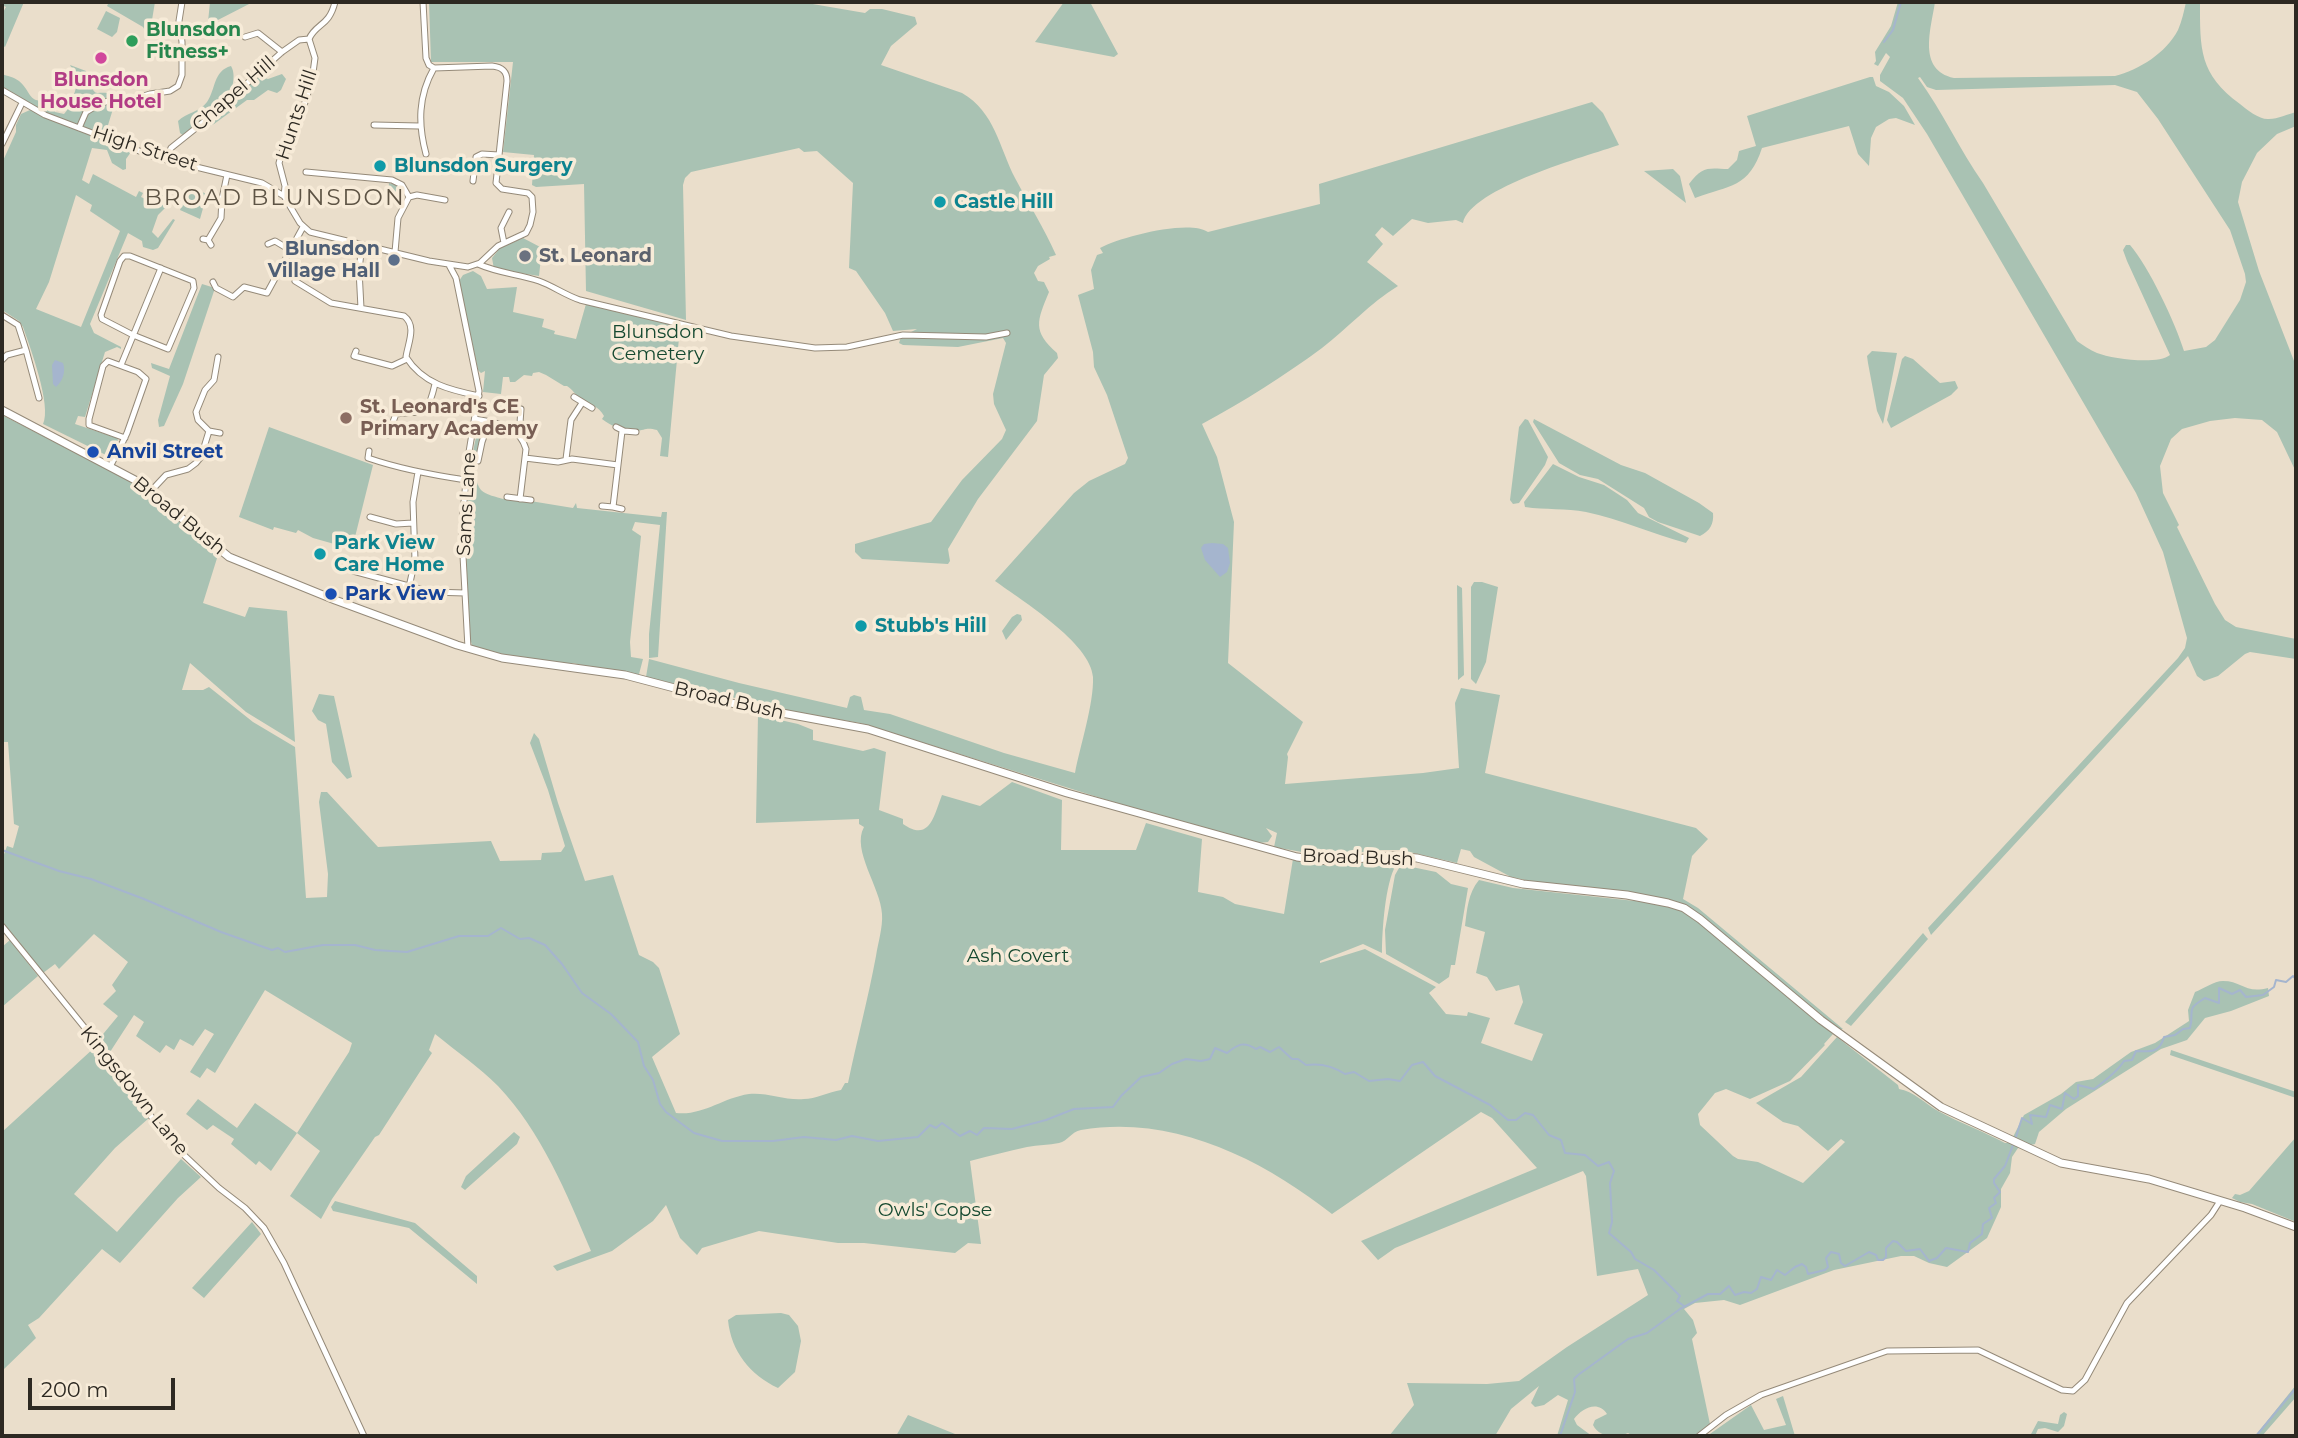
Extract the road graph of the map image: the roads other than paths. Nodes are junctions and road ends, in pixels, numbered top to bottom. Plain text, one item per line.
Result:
1 (335, 2) edge
2 (423, 2) edge
3 (178, 5) edge
4 (245, 37) dead end
5 (309, 39) junction
6 (282, 52) junction
7 (434, 68) junction
8 (2, 90) edge
9 (22, 103) junction
10 (374, 125) dead end
11 (419, 126) junction
12 (79, 128) junction
13 (2, 144) edge
14 (426, 154) dead end
15 (499, 155) junction
16 (166, 159) junction
17 (306, 172) dead end
18 (227, 175) junction
19 (473, 181) dead end
20 (284, 195) junction
21 (409, 197) junction
22 (446, 200) dead end
23 (509, 212) dead end
24 (303, 227) junction
25 (207, 241) dead end
26 (504, 243) junction
27 (268, 244) dead end
28 (362, 245) junction
29 (290, 250) junction
30 (395, 252) junction
31 (478, 264) junction
32 (450, 265) junction
33 (464, 267) junction
34 (161, 268) junction
35 (456, 278) junction
36 (295, 281) dead end
37 (214, 282) dead end
38 (361, 308) junction
39 (2, 315) edge
40 (1007, 333) dead end
41 (133, 335) junction
42 (26, 350) junction
43 (355, 351) dead end
44 (218, 357) dead end
45 (2, 359) edge
46 (407, 359) junction
47 (121, 365) junction
48 (435, 384) junction
49 (478, 396) junction
50 (575, 397) dead end
51 (39, 398) dead end
52 (582, 403) junction
53 (592, 408) dead end
54 (522, 409) dead end
55 (2, 410) edge
56 (475, 419) junction
57 (489, 422) junction
58 (209, 431) junction
59 (514, 431) junction
60 (636, 432) dead end
61 (220, 433) dead end
62 (388, 435) dead end
63 (125, 438) junction
64 (369, 451) dead end
65 (482, 458) dead end
66 (525, 458) junction
67 (566, 459) junction
68 (618, 465) junction
69 (111, 466) junction
70 (418, 472) junction
71 (466, 480) junction
72 (151, 491) junction
73 (507, 496) dead end
74 (520, 499) junction
75 (531, 500) dead end
76 (602, 506) dead end
77 (613, 507) junction
78 (622, 509) dead end
79 (370, 517) dead end
80 (414, 523) junction
81 (353, 571) dead end
82 (409, 587) junction
83 (466, 593) junction
84 (468, 649) junction
85 (2, 926) edge
86 (2220, 1201) junction
87 (2296, 1227) edge
88 (363, 1436) edge
89 (1699, 1436) edge

1 - 5 street, Hunts Hill
2 - 7 street
3 - 12 street
4 - 6 street
5 - 6 street, Chapel Hill
5 - 20 street, Hunts Hill
6 - 16 street, Chapel Hill
7 - 11 street
7 - 15 street
8 - 9 street, High Street
9 - 12 street, High Street
9 - 13 street
10 - 11 street
11 - 14 street
12 - 16 street, High Street
15 - 19 street
15 - 26 street
16 - 18 street, High Street
17 - 21 street
18 - 20 street, High Street
18 - 25 street
20 - 24 street
21 - 22 street
21 - 30 street
23 - 26 street
24 - 28 street
24 - 29 street
26 - 31 street
27 - 29 street
28 - 30 street
28 - 38 street
29 - 37 street
30 - 32 street
31 - 33 street
31 - 40 street
32 - 33 street
32 - 35 street, Sams Lane
33 - 35 street
34 - 41 street
34 - 41 street
34 - 41 street
35 - 49 street, Sams Lane
36 - 38 street
38 - 46 street
39 - 42 street
41 - 47 street
42 - 45 street
42 - 51 street
43 - 46 street
44 - 58 street
46 - 48 street
47 - 63 street
47 - 63 street
48 - 49 street
48 - 62 street
49 - 56 street, Sams Lane
50 - 52 street
52 - 53 street
52 - 67 street
54 - 59 street
55 - 69 main road, Broad Bush
56 - 57 street
56 - 71 street, Sams Lane
57 - 59 street
57 - 65 street
58 - 61 street
58 - 72 street
59 - 66 street
60 - 68 street
63 - 69 street
64 - 70 street
66 - 67 street
66 - 74 street
67 - 68 street
68 - 77 street
69 - 72 main road, Broad Bush
70 - 71 street
70 - 80 street
71 - 83 street, Sams Lane
72 - 84 main road, Broad Bush
73 - 74 street
74 - 75 street
76 - 77 street
77 - 78 street
79 - 80 street
80 - 82 street
81 - 82 street
82 - 83 street
83 - 84 street, Sams Lane
84 - 86 main road, Broad Bush
85 - 88 street, Kingsdown Lane
86 - 87 main road, Broad Bush
86 - 89 street

